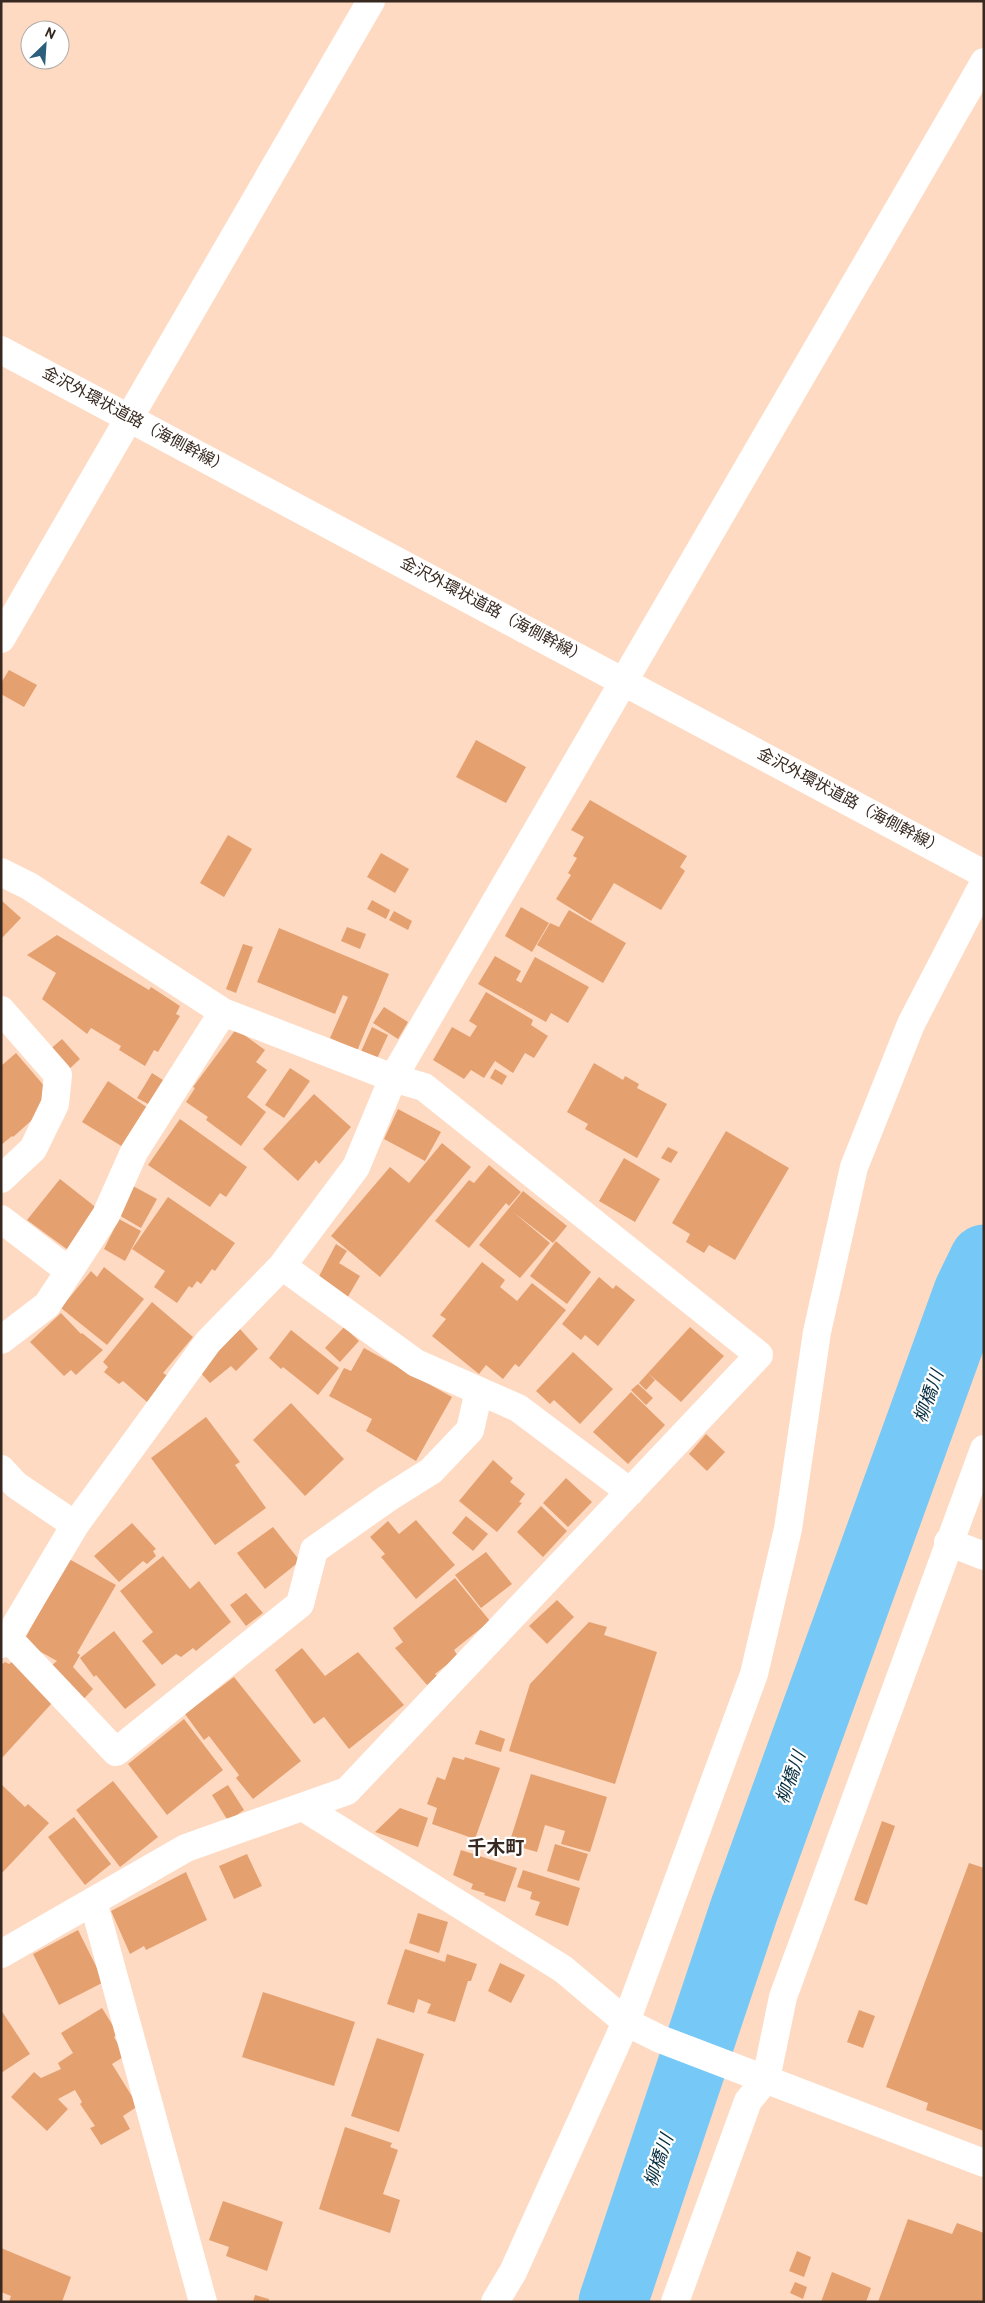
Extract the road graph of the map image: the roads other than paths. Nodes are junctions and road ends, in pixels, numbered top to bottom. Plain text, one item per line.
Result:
1 (371, 1) edge
2 (984, 62) edge
3 (1, 350) edge
4 (130, 418) junction
5 (1, 639) edge
6 (624, 681) junction
7 (1, 872) edge
8 (984, 874) edge
9 (984, 883) edge
10 (1, 1010) edge
11 (223, 1012) junction
12 (393, 1078) junction
13 (1, 1179) edge
14 (1, 1218) edge
15 (282, 1266) junction
16 (69, 1271) junction
17 (1, 1340) edge
18 (479, 1391) junction
19 (984, 1449) edge
20 (1, 1469) edge
21 (630, 1492) junction
22 (75, 1525) junction
23 (948, 1542) junction
24 (984, 1556) edge
25 (4, 1641) edge
26 (303, 1807) junction
27 (93, 1901) junction
28 (1, 1954) edge
29 (626, 2022) junction
30 (766, 2079) junction
31 (984, 2163) edge
32 (203, 2302) edge
33 (495, 2302) edge
34 (675, 2302) edge

1 - 4 street
2 - 6 street
3 - 4 street, 金沢外環状道路（海側幹線）
4 - 5 street
4 - 6 street, 金沢外環状道路（海側幹線）
6 - 8 street, 金沢外環状道路（海側幹線）
6 - 12 street
7 - 11 street
9 - 29 street
10 - 13 street
11 - 12 street
11 - 16 street
12 - 15 street
12 - 21 street
14 - 16 street
15 - 18 street
15 - 22 street
16 - 17 street
18 - 21 street
18 - 25 street
19 - 23 street
20 - 22 street
21 - 26 street
22 - 25 street
23 - 24 street
23 - 30 street
26 - 27 street
26 - 29 street
27 - 28 street
27 - 32 street
29 - 30 street
29 - 33 street
30 - 31 street
30 - 34 street

